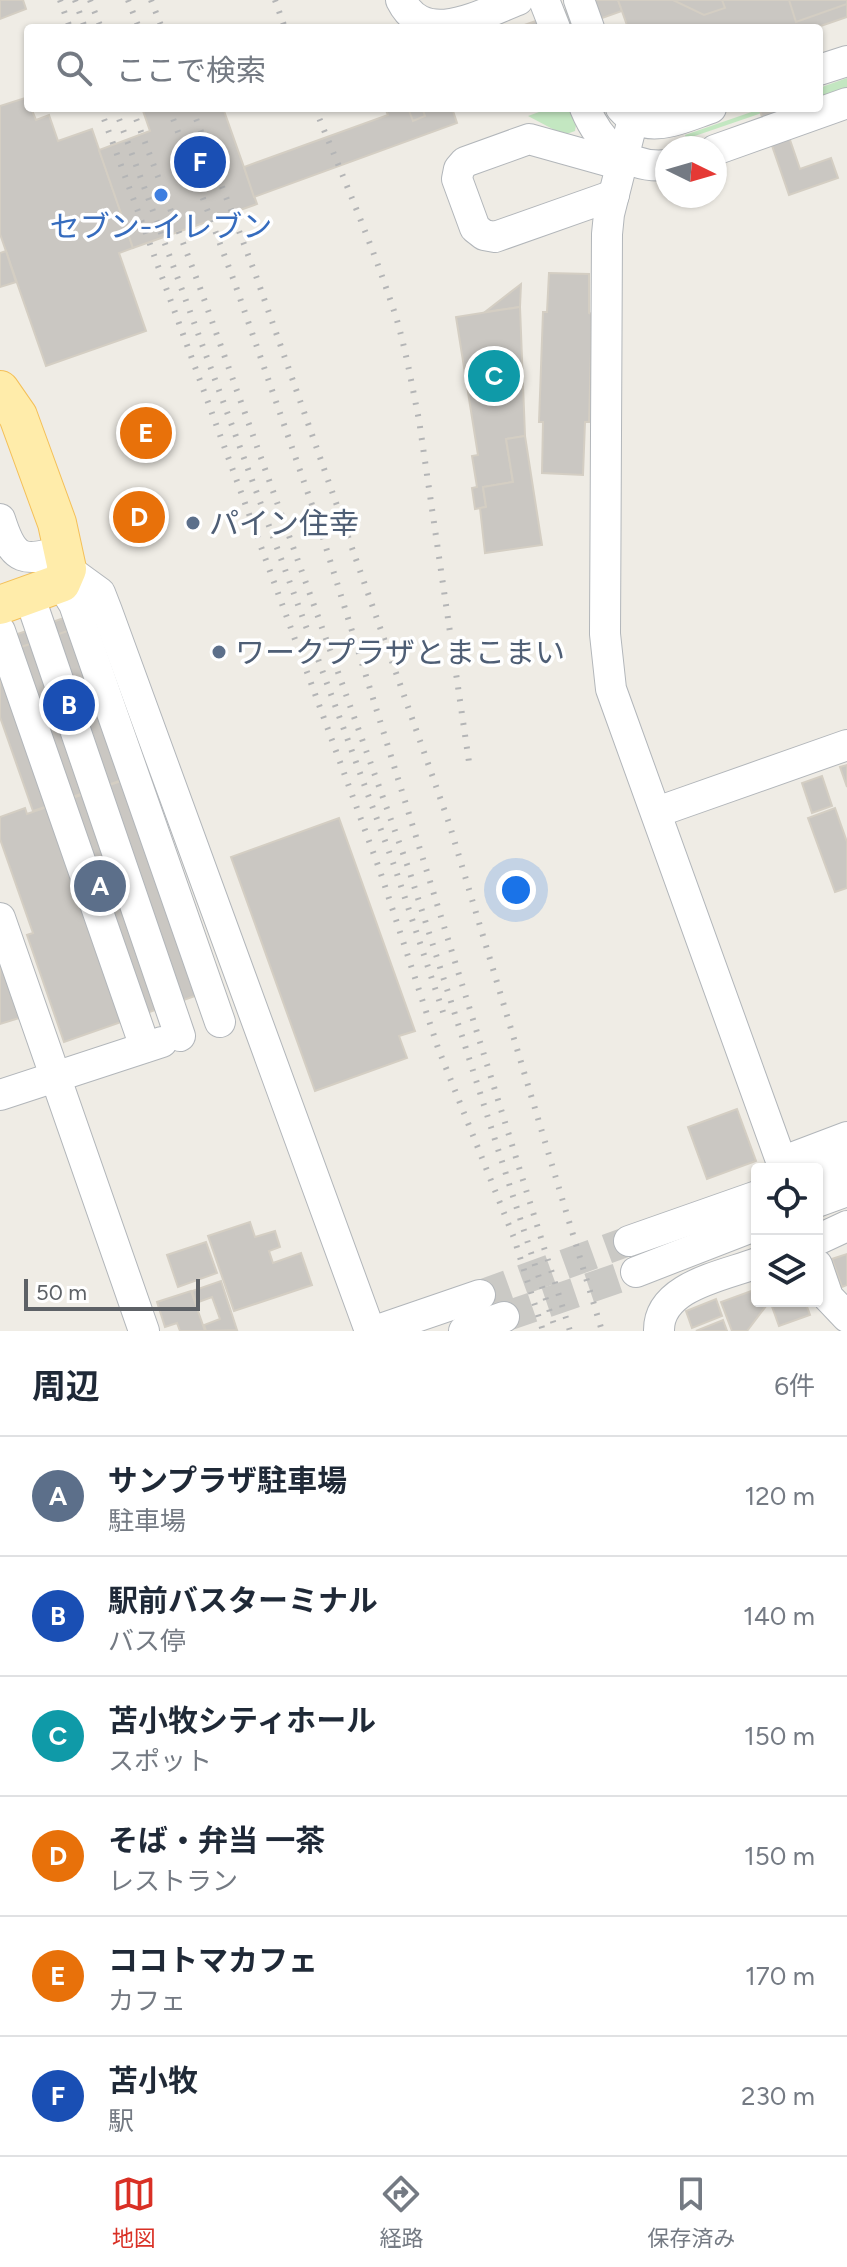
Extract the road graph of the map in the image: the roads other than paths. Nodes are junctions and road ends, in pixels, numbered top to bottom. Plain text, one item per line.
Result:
1 (401, 0) edge
2 (518, 0) edge
3 (544, 0) edge
4 (579, 0) edge
5 (433, 24) edge
6 (448, 24) edge
7 (553, 24) edge
8 (588, 24) edge
9 (847, 61) edge
10 (823, 69) edge
11 (847, 103) edge
12 (587, 112) edge
13 (698, 112) edge
14 (822, 112) edge
15 (823, 112) edge
16 (627, 114) edge
17 (727, 146) edge
18 (623, 161) junction
19 (655, 165) edge
20 (614, 195) junction
21 (0, 389) edge
22 (0, 519) edge
23 (44, 581) edge
24 (0, 631) edge
25 (847, 745) edge
26 (657, 812) junction
27 (0, 918) edge
28 (255, 1011) junction
29 (220, 1022) junction
30 (180, 1036) junction
31 (145, 1047) junction
32 (55, 1076) junction
33 (0, 1095) edge
34 (847, 1137) edge
35 (781, 1163) edge
36 (789, 1163) edge
37 (847, 1165) edge
38 (823, 1173) edge
39 (847, 1191) edge
40 (751, 1198) edge
41 (823, 1200) edge
42 (847, 1226) edge
43 (751, 1227) edge
44 (823, 1237) edge
45 (629, 1241) tunnel mouth
46 (751, 1265) edge
47 (636, 1272) tunnel mouth
48 (823, 1282) edge
49 (480, 1295) tunnel mouth
50 (504, 1317) tunnel mouth
51 (847, 1317) edge
52 (369, 1323) edge
53 (144, 1331) edge
54 (464, 1331) edge
55 (659, 1331) edge

1 - 5 street
2 - 6 street
3 - 7 street
4 - 8 street
9 - 10 street
11 - 15 street
12 - 18 street
13 - 16 street
14 - 17 street
16 - 18 street
18 - 19 street
18 - 20 street
18 - 20 street
20 - 26 street
21 - 23 main road
22 - 23 street
23 - 28 street
23 - 29 street
23 - 30 street
24 - 31 street
25 - 26 street
26 - 35 street
27 - 32 street
28 - 29 street
28 - 52 street
29 - 30 street
30 - 31 street
31 - 32 street
32 - 33 street
32 - 53 street
34 - 36 street
37 - 38 street
39 - 41 street
40 - 45 street
42 - 44 street
43 - 47 street
46 - 55 street
48 - 51 street
49 - 52 street
50 - 54 street

